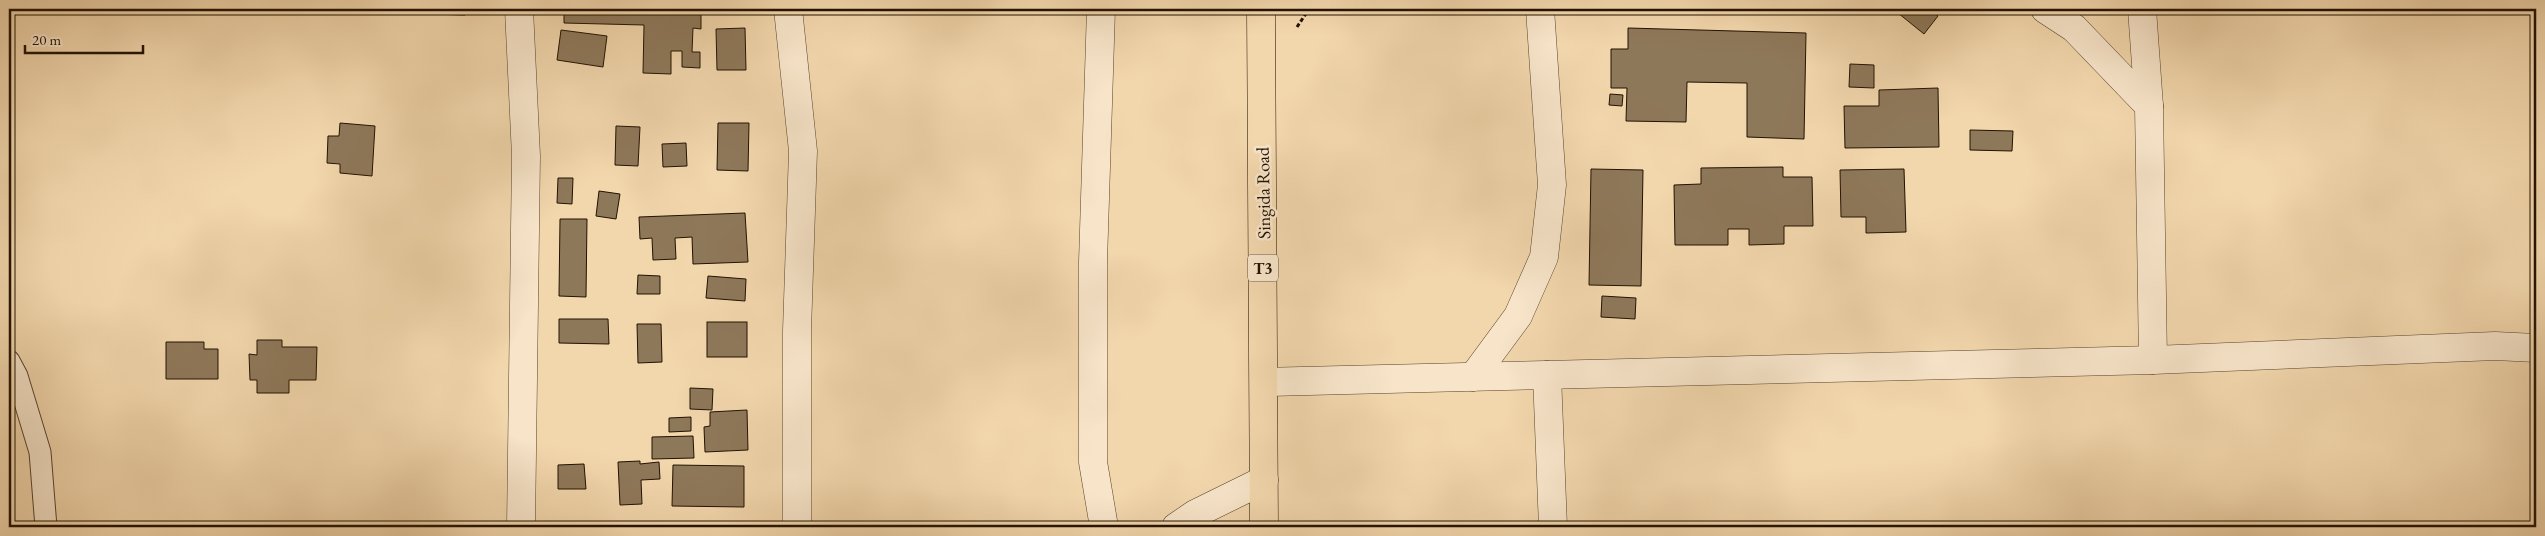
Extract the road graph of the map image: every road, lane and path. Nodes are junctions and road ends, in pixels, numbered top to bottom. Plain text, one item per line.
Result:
1 (519, 9) edge
2 (788, 9) edge
3 (1101, 9) edge
4 (1261, 9) edge
5 (1540, 9) edge
6 (2045, 9) edge
7 (2142, 9) edge
8 (2149, 106) junction
9 (2536, 348) edge
10 (2153, 360) junction
11 (9, 361) edge
12 (1547, 375) junction
13 (1473, 377) junction
14 (1264, 382) junction
15 (1264, 480) junction
16 (46, 527) edge
17 (521, 527) edge
18 (797, 527) edge
19 (1104, 527) edge
20 (1176, 527) edge
21 (1264, 527) edge
22 (1553, 527) edge

1 - 17 street
2 - 18 street
3 - 19 street
4 - 14 highway, Singida Road / T3
5 - 13 street
6 - 8 street
7 - 8 street
8 - 10 street
9 - 10 street
10 - 12 street
11 - 16 lane
12 - 13 street
12 - 22 street
13 - 14 street
14 - 15 highway, Singida Road / T3
15 - 20 street
15 - 21 highway, Singida Road / T3

